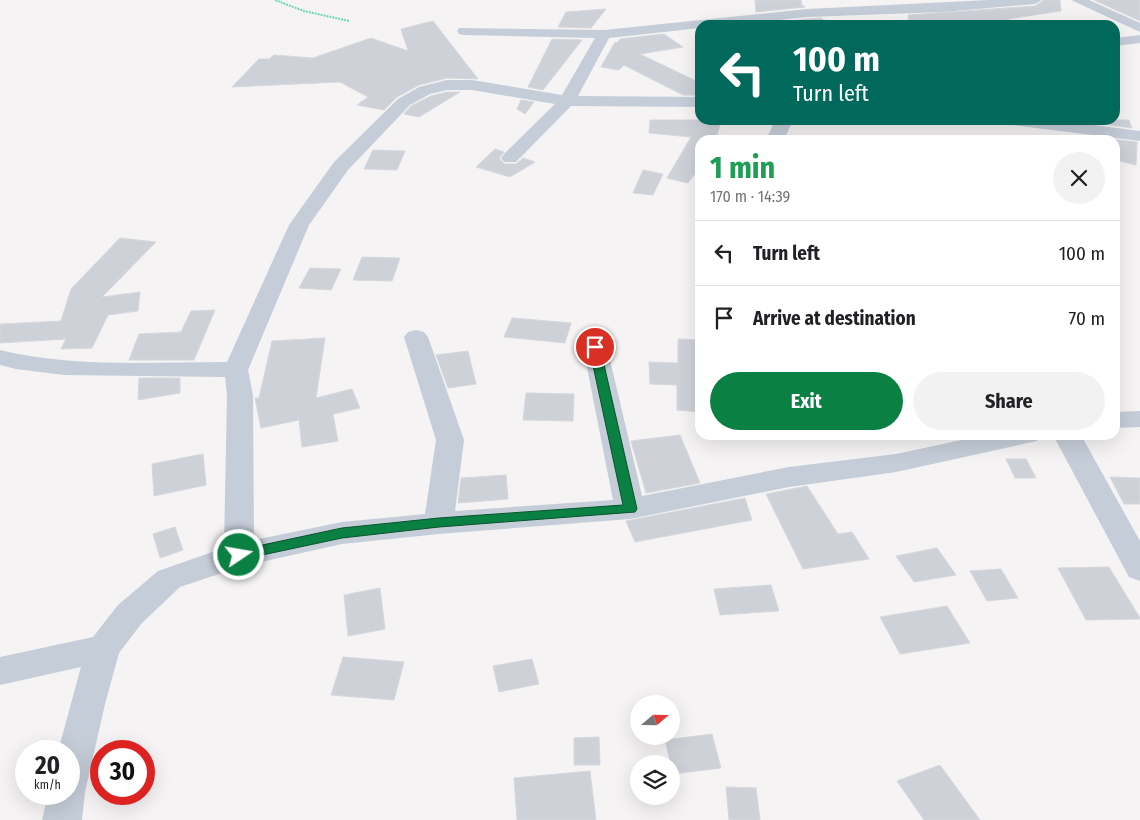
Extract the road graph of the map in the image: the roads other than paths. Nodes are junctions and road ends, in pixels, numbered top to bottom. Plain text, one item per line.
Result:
1 (1035, 0) edge
2 (1078, 0) edge
3 (739, 20) edge
4 (695, 25) edge
5 (1140, 28) edge
6 (464, 31) dead end
7 (604, 34) junction
8 (1140, 39) edge
9 (1120, 41) edge
10 (567, 101) junction
11 (695, 102) edge
12 (1053, 125) edge
13 (1140, 136) edge
14 (510, 158) dead end
15 (416, 337) dead end
16 (595, 347) dead end
17 (0, 357) edge
18 (236, 370) junction
19 (1140, 419) edge
20 (1120, 420) edge
21 (1004, 440) edge
22 (1069, 440) edge
23 (630, 509) junction
24 (439, 523) junction
25 (239, 555) junction
26 (1140, 569) edge
27 (104, 648) junction
28 (0, 671) edge
29 (79, 740) edge
30 (65, 805) edge
31 (62, 820) edge

1 - 3 street
2 - 5 street
4 - 7 street
6 - 7 street
7 - 10 street
8 - 9 street
10 - 11 street
10 - 14 street
10 - 18 street
12 - 13 street
15 - 24 street
16 - 23 street
17 - 18 street
18 - 25 street
19 - 20 street
21 - 23 street
22 - 26 street
23 - 24 street
24 - 25 street
25 - 27 street
27 - 28 street
27 - 29 street
30 - 31 street

